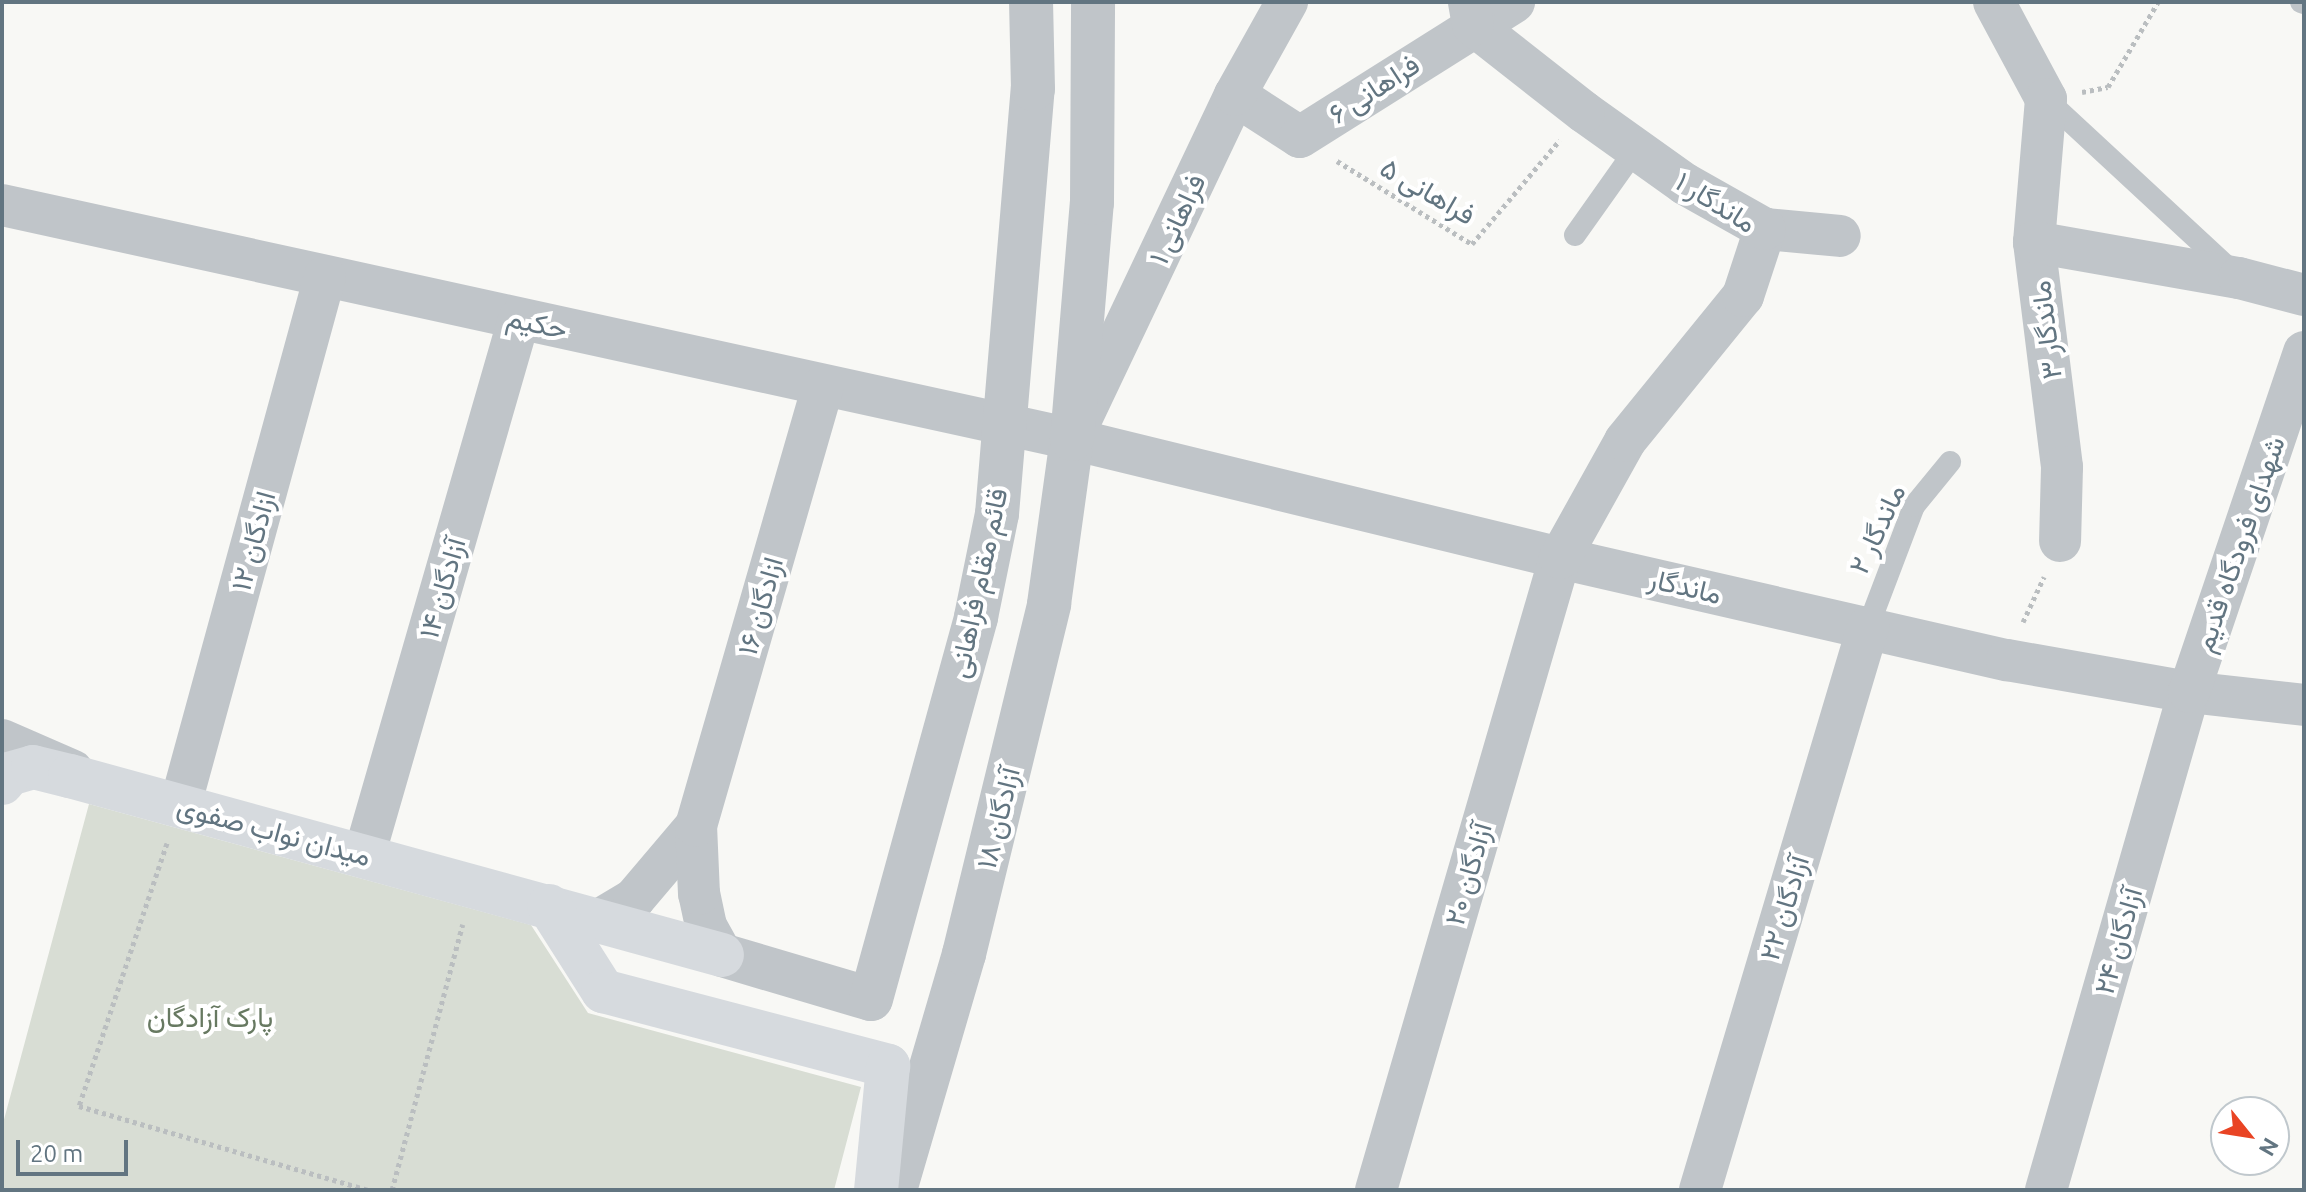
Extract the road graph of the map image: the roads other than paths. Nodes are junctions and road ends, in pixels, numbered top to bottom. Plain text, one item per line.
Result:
1 (1031, 2) edge
2 (1093, 2) edge
3 (1287, 2) edge
4 (1514, 2) edge
5 (1994, 2) edge
6 (1471, 14) edge
7 (1235, 95) junction
8 (2046, 99) junction
9 (1636, 149) junction
10 (2, 205) edge
11 (1765, 229) junction
12 (1575, 235) dead end
13 (1840, 236) dead end
14 (2034, 242) junction
15 (325, 276) junction
16 (2239, 278) junction
17 (2304, 295) edge
18 (519, 319) junction
19 (2304, 352) edge
20 (823, 386) junction
21 (1005, 427) junction
22 (1072, 439) junction
23 (1950, 462) dead end
24 (2060, 541) road end
25 (1560, 558) junction
26 (1868, 627) junction
27 (2189, 692) junction
28 (2304, 705) edge
29 (2, 740) edge
30 (2, 783) edge
31 (107, 786) junction
32 (180, 806) junction
33 (696, 826) junction
34 (364, 856) junction
35 (549, 906) junction
36 (599, 920) junction
37 (722, 955) junction
38 (876, 1190) edge
39 (895, 1190) edge
40 (1376, 1190) edge
41 (1700, 1190) edge
42 (2046, 1190) edge

1 - 21 street, قائم مقام فراهانی
2 - 22 street
3 - 7 street, فراهانی ۱
4 - 6 street, فراهانی ۶
5 - 8 street
6 - 7 street, فراهانی ۶
6 - 9 street, ماندگار ۱
7 - 22 street, فراهانی ۱
8 - 14 street, ماندگار ۳
8 - 16 lane
9 - 11 street, ماندگار ۱
9 - 12 lane
10 - 15 street, حکیم
11 - 13 street
11 - 25 street, ماندگار ۱
14 - 16 street
14 - 24 street, ماندگار ۳
15 - 18 street, حکیم
15 - 32 street, ازادگان ۱۲
16 - 17 street
18 - 20 street, حکیم
18 - 34 street, آزادگان ۱۴
19 - 27 street, شهدای فرودگاه قدیم
20 - 21 street, حکیم
20 - 33 street, ازادگان ۱۶
21 - 22 street, حکیم
21 - 37 street, قائم مقام فراهانی
22 - 25 street, ماندگار
22 - 39 street, آزادگان ۱۸
23 - 26 lane, ماندگار ۲
25 - 26 street, ماندگار
25 - 40 street, آزادگان ۲۰
26 - 27 street, ماندگار
26 - 41 street, آزادگان ۲۲
27 - 28 street, ماندگار
27 - 42 street, آزادگان ۲۴
29 - 31 street
30 - 31 main road, میدان نواب صفوی
31 - 32 main road, میدان نواب صفوی
32 - 34 main road, میدان نواب صفوی
33 - 36 street, ازادگان ۱۶
33 - 37 street, ازادگان ۱۶
34 - 35 main road, میدان نواب صفوی
35 - 36 main road, میدان نواب صفوی
35 - 38 main road
36 - 37 main road, میدان نواب صفوی

